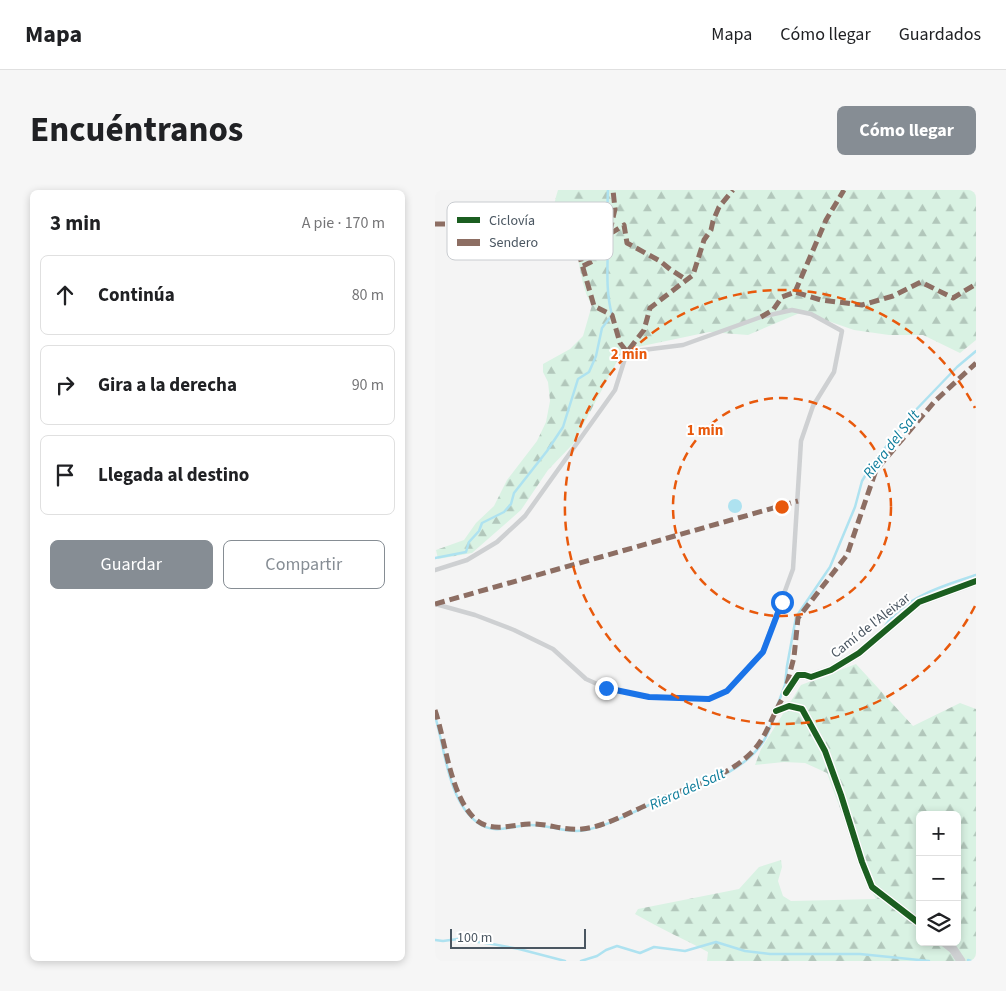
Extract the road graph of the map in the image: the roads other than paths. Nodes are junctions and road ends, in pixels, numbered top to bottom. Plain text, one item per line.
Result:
1 (435, 570) edge
2 (976, 581) edge
3 (435, 604) edge
4 (786, 693) dead end
5 (776, 712) dead end
6 (916, 921) edge
7 (949, 946) edge
8 (961, 961) edge

1 - 3 lane
2 - 4 street, Camí de l'Aleixar
5 - 6 street
7 - 8 street

